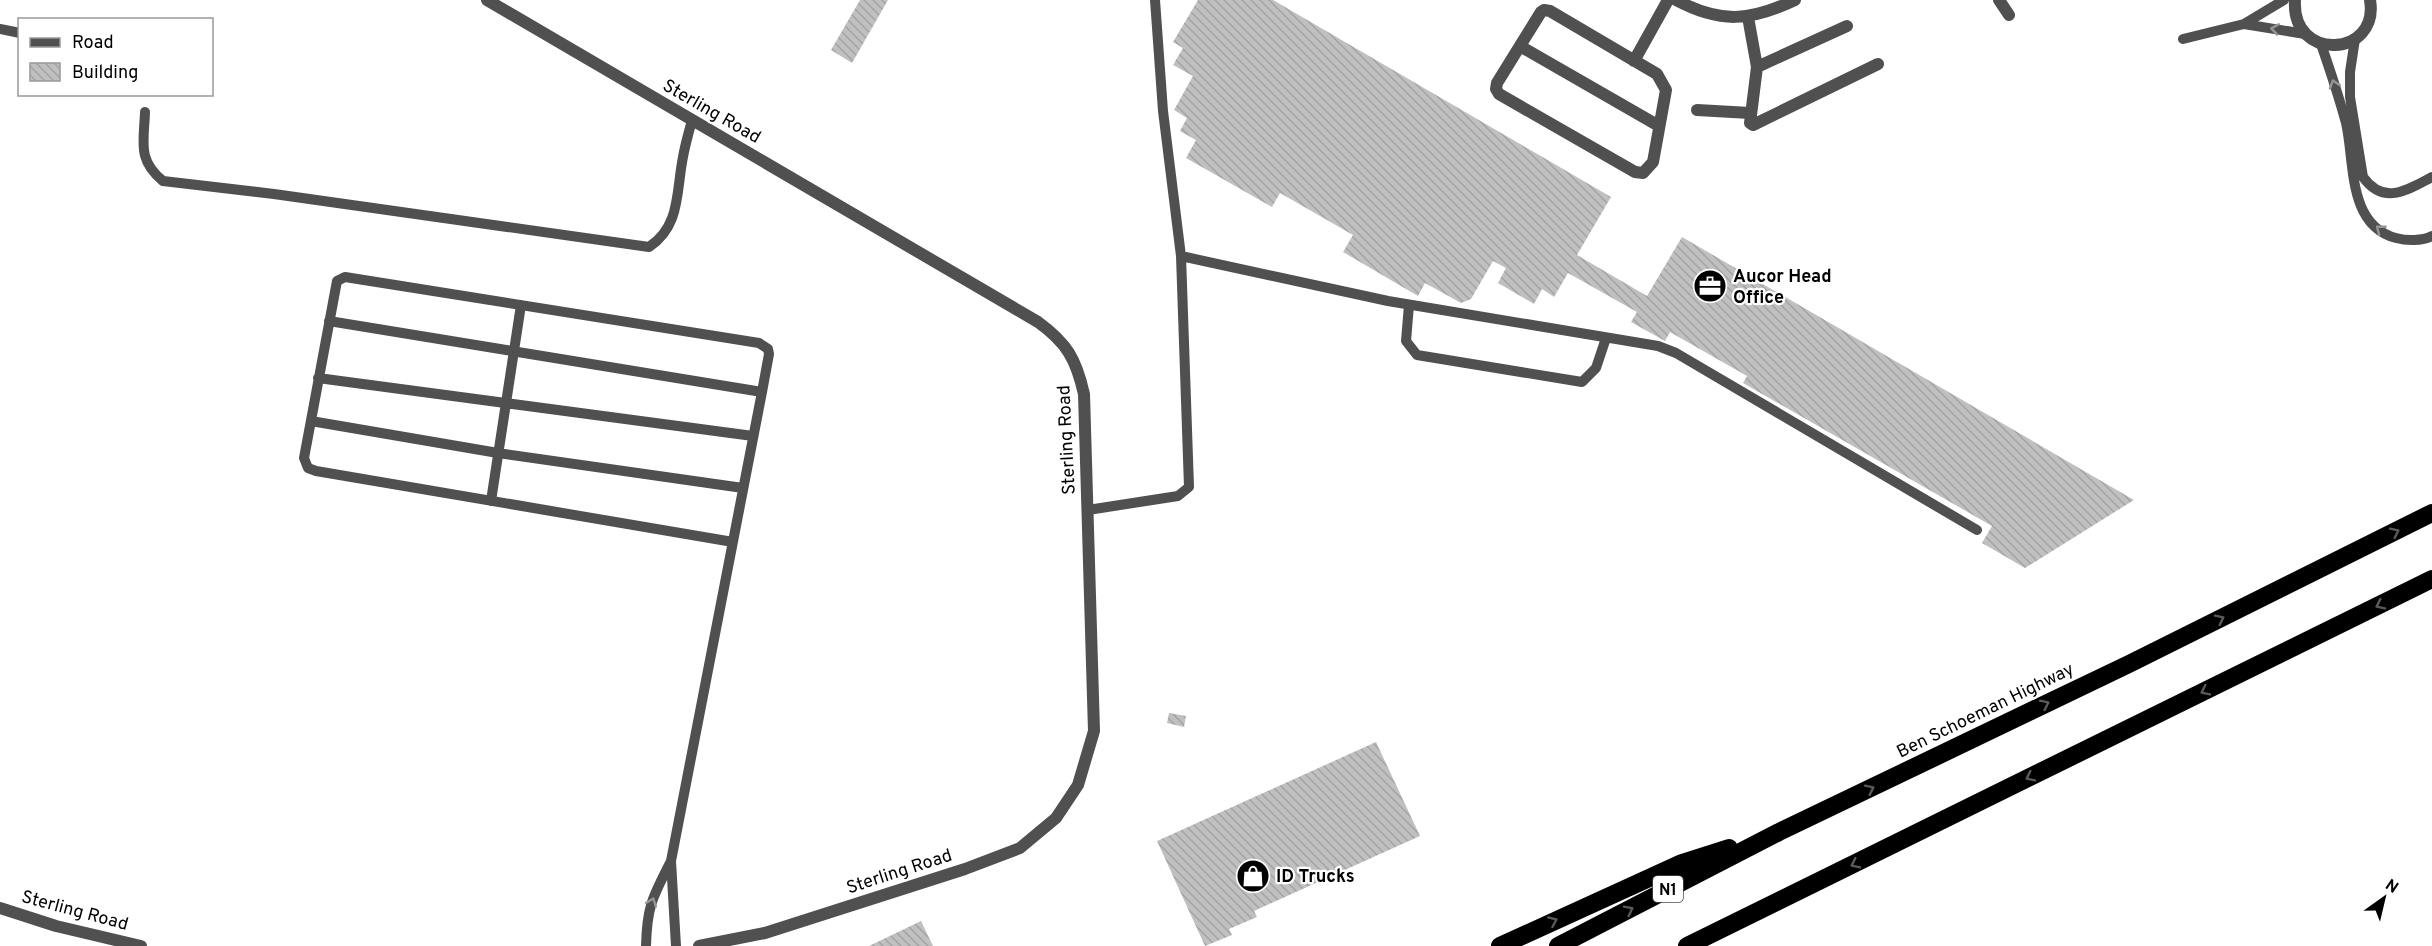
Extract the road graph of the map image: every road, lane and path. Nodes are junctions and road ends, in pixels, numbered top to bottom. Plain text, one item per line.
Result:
1 (487, 0) edge
2 (1155, 0) edge
3 (1668, 0) edge
4 (1676, 0) edge
5 (1795, 0) edge
6 (1999, 0) edge
7 (2284, 0) edge
8 (2295, 0) edge
9 (2373, 2) edge
10 (2009, 15) dead end
11 (1748, 17) junction
12 (2244, 24) junction
13 (1847, 26) dead end
14 (0, 30) edge
15 (18, 33) edge
16 (2305, 34) junction
17 (2183, 39) dead end
18 (2355, 39) junction
19 (2321, 44) junction
20 (1520, 46) junction
21 (1634, 61) junction
22 (1878, 64) dead end
23 (1757, 66) junction
24 (1696, 110) dead end
25 (145, 112) dead end
26 (1750, 113) junction
27 (692, 120) junction
28 (1659, 126) junction
29 (2432, 177) edge
30 (2432, 236) edge
31 (1181, 256) junction
32 (521, 305) junction
33 (1409, 305) junction
34 (329, 321) junction
35 (1606, 338) junction
36 (513, 352) junction
37 (318, 378) junction
38 (762, 392) junction
39 (506, 405) junction
40 (311, 421) junction
41 (753, 436) junction
42 (498, 453) junction
43 (743, 488) junction
44 (491, 501) junction
45 (1088, 510) junction
46 (2432, 513) edge
47 (1977, 531) dead end
48 (733, 542) junction
49 (2432, 579) edge
50 (1779, 832) junction
51 (671, 861) junction
52 (0, 908) edge
53 (141, 946) edge
54 (646, 946) edge
55 (676, 946) edge
56 (699, 946) edge
57 (1500, 946) edge
58 (1558, 946) edge
59 (1687, 946) edge

1 - 27 street, Sterling Road
2 - 31 lane
3 - 21 street
4 - 11 street
5 - 11 street
6 - 10 street
7 - 12 lane
8 - 16 street
9 - 18 street
11 - 23 street
16 -> 12 lane
12 - 17 lane
13 - 23 street
14 - 15 lane
16 - 19 street
18 - 19 street
18 - 29 lane
30 -> 19 lane
20 - 21 street
20 - 28 street
20 - 28 street
21 - 28 street
22 - 26 street
23 - 26 street
24 - 26 street
25 - 27 lane
27 - 45 street, Sterling Road
31 - 33 lane
31 - 45 lane
32 - 34 lane
32 - 36 lane
32 - 38 lane
33 - 35 lane
33 - 35 lane
34 - 36 lane
34 - 37 lane
35 - 47 lane
36 - 38 lane
36 - 39 lane
37 - 39 lane
37 - 40 lane
38 - 41 lane
39 - 41 lane
39 - 42 lane
40 - 42 lane
40 - 44 lane
41 - 43 lane
42 - 43 lane
42 - 44 lane
43 - 48 lane
44 - 48 lane
45 - 56 street, Sterling Road
50 -> 46 highway, Ben Schoeman Highway
48 - 51 lane
49 -> 59 highway
57 -> 50 highway
58 -> 50 highway, Ben Schoeman Highway / N1
54 -> 51 lane
51 - 55 lane
52 - 53 street, Sterling Road

